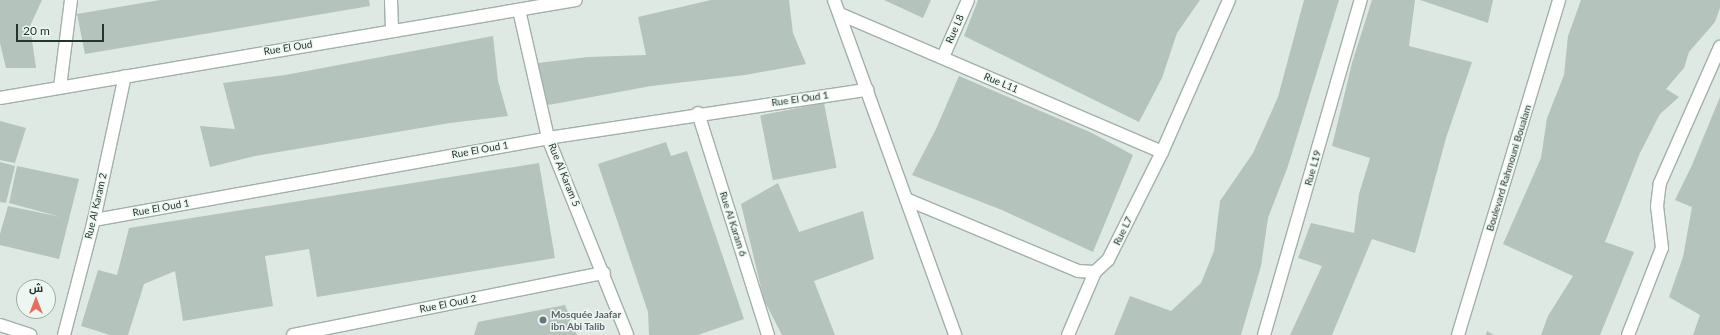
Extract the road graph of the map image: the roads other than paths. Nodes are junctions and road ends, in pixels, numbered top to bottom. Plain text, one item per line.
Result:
1 (71, 0) edge
2 (391, 0) edge
3 (576, 0) edge
4 (834, 0) edge
5 (968, 0) edge
6 (1229, 0) edge
7 (1361, 0) edge
8 (1559, 0) edge
9 (519, 10) junction
10 (840, 14) junction
11 (392, 31) junction
12 (1720, 47) edge
13 (943, 57) junction
14 (125, 76) junction
15 (60, 87) junction
16 (867, 90) junction
17 (0, 98) edge
18 (698, 113) junction
19 (548, 138) junction
20 (1162, 152) junction
21 (906, 199) junction
22 (94, 220) junction
23 (1095, 272) junction
24 (604, 273) junction
25 (0, 325) edge
26 (30, 335) edge
27 (64, 335) edge
28 (293, 335) edge
29 (627, 335) edge
30 (768, 335) edge
31 (955, 335) edge
32 (1068, 335) edge
33 (1264, 335) edge
34 (1458, 335) edge
35 (1628, 335) edge

1 - 15 street
2 - 11 street
3 - 9 street, Rue El Oud
4 - 10 street
5 - 13 street, Rue L8
6 - 20 street, Rue L7
7 - 33 street, Rue L19
8 - 34 street, Boulevard Rahmouni Boualam
9 - 11 street, Rue El Oud
9 - 19 street, Rue Al Karam 5
10 - 13 street, Rue L11
10 - 16 street
11 - 14 street, Rue El Oud
12 - 35 street
13 - 20 street, Rue L11
14 - 15 street, Rue El Oud
14 - 22 street, Rue Al Karam 2
15 - 17 street, Rue El Oud
16 - 18 street, Rue El Oud 1
16 - 21 street
18 - 19 street, Rue El Oud 1
18 - 30 street, Rue Al Karam 6
19 - 22 street, Rue El Oud 1
19 - 24 street, Rue Al Karam 5
20 - 23 street, Rue L7
21 - 23 street
21 - 31 street
22 - 27 street, Rue Al Karam 2
23 - 32 street
24 - 28 street, Rue El Oud 2
24 - 29 street, Rue Al Karam 5
25 - 26 street

